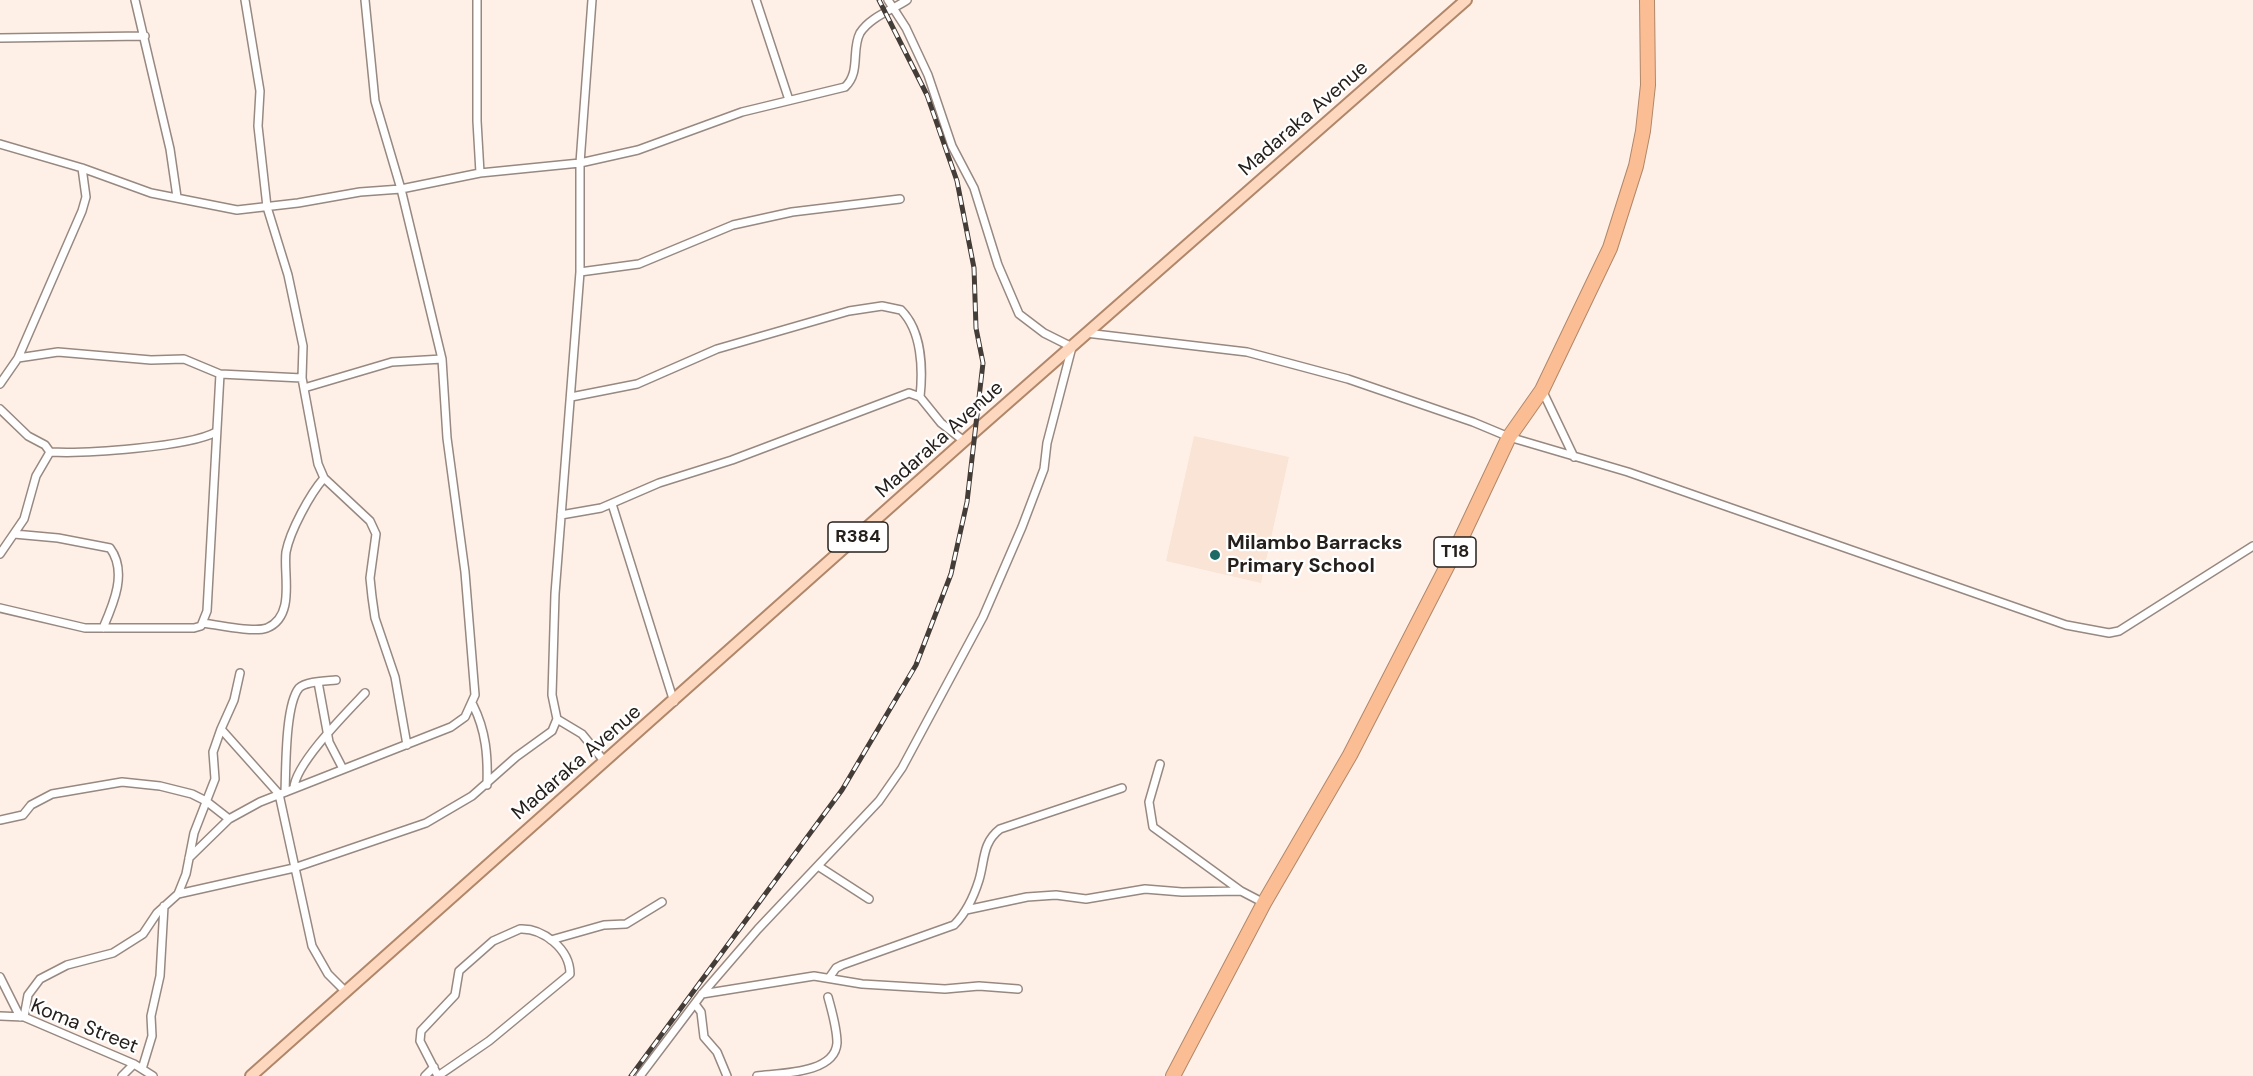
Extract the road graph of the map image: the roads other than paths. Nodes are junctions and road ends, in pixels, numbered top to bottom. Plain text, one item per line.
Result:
1 (135, 0) edge
2 (245, 0) edge
3 (365, 0) edge
4 (477, 0) edge
5 (592, 0) edge
6 (756, 0) edge
7 (888, 0) edge
8 (907, 0) edge
9 (1466, 0) edge
10 (1647, 0) edge
11 (893, 8) junction
12 (144, 36) junction
13 (0, 38) edge
14 (789, 100) junction
15 (0, 144) edge
16 (580, 163) junction
17 (82, 168) junction
18 (480, 173) junction
19 (401, 189) junction
20 (177, 197) junction
21 (900, 199) dead end
22 (267, 207) junction
23 (580, 272) junction
24 (1086, 333) junction
25 (1072, 347) junction
26 (18, 358) junction
27 (442, 359) junction
28 (220, 374) junction
29 (302, 378) junction
30 (0, 384) edge
31 (304, 388) junction
32 (1542, 390) junction
33 (920, 396) junction
34 (571, 397) junction
35 (0, 409) edge
36 (216, 432) junction
37 (1509, 437) junction
38 (964, 441) junction
39 (50, 452) junction
40 (1574, 457) junction
41 (324, 478) junction
42 (612, 504) junction
43 (561, 515) junction
44 (14, 534) junction
45 (2253, 546) edge
46 (0, 554) edge
47 (0, 608) edge
48 (203, 623) junction
49 (103, 628) junction
50 (240, 673) dead end
51 (336, 680) dead end
52 (318, 682) junction
53 (365, 693) dead end
54 (674, 702) junction
55 (473, 705) junction
56 (557, 719) junction
57 (221, 729) junction
58 (327, 733) junction
59 (407, 745) junction
60 (605, 762) junction
61 (1160, 764) dead end
62 (343, 769) junction
63 (487, 784) junction
64 (294, 788) junction
65 (1122, 788) dead end
66 (282, 793) junction
67 (206, 801) junction
68 (229, 819) junction
69 (0, 820) edge
70 (189, 858) junction
71 (818, 866) junction
72 (294, 868) junction
73 (1241, 891) junction
74 (178, 894) junction
75 (869, 899) dead end
76 (662, 902) dead end
77 (1264, 903) junction
78 (164, 906) junction
79 (966, 910) junction
80 (551, 940) junction
81 (0, 977) edge
82 (829, 978) junction
83 (1018, 989) dead end
84 (345, 991) junction
85 (702, 994) junction
86 (828, 997) dead end
87 (695, 1004) junction
88 (0, 1016) edge
89 (22, 1017) junction
90 (134, 1064) junction
91 (434, 1067) junction
92 (142, 1069) junction
93 (122, 1076) edge
94 (153, 1076) edge
95 (250, 1076) edge
96 (424, 1076) edge
97 (439, 1076) edge
98 (640, 1076) edge
99 (727, 1076) edge
100 (757, 1076) edge
101 (1173, 1076) edge

1 - 12 street
2 - 22 street
3 - 19 street
4 - 18 street
5 - 16 street
6 - 14 street
7 - 11 street
8 - 11 street
9 - 24 main road, Madaraka Avenue / R384
10 - 32 highway, T18
11 - 14 street
11 - 25 street
12 - 13 street
12 - 20 street
14 - 16 street
15 - 17 street
16 - 18 street
16 - 23 street
17 - 20 street
17 - 26 street
18 - 19 street
19 - 22 street
19 - 27 street
20 - 22 street
21 - 23 street
22 - 29 street
23 - 34 street
24 - 25 main road, Madaraka Avenue / R384
24 - 37 street
25 - 38 main road, Madaraka Avenue / R384
25 - 71 street
26 - 28 street
26 - 30 street
27 - 31 street
27 - 55 street
28 - 29 street
28 - 36 street
29 - 31 street
31 - 41 street
32 - 37 highway, T18
32 - 40 street
33 - 34 street
33 - 38 street
33 - 42 street
34 - 43 street
35 - 39 street
36 - 39 street
36 - 48 street
37 - 40 street
37 - 77 highway, T18
38 - 54 main road, Madaraka Avenue / R384
39 - 44 street
40 - 45 street
41 - 48 street
41 - 59 street
42 - 43 street
42 - 54 street
43 - 56 street
44 - 46 street
44 - 49 street
47 - 49 street
48 - 49 street
50 - 57 street
51 - 52 street
52 - 58 street
52 - 66 street
53 - 58 street
54 - 60 main road, Madaraka Avenue / R384
55 - 59 street
55 - 63 street
56 - 60 street
56 - 63 street
57 - 66 street
57 - 67 street
58 - 62 street
58 - 64 street
59 - 62 street
60 - 84 main road, Madaraka Avenue / R384
61 - 73 street
62 - 64 street
63 - 72 street
64 - 66 street
65 - 79 street
66 - 68 street
66 - 72 street
67 - 68 street
67 - 69 street
67 - 70 street
68 - 70 street
70 - 74 street
71 - 75 street
71 - 85 street
72 - 74 street
72 - 84 street
73 - 77 street
73 - 79 street
74 - 78 street
76 - 80 street
77 - 101 highway, T18
78 - 89 street
78 - 92 street
79 - 82 street
80 - 91 street
80 - 97 street
81 - 89 street
82 - 83 street
82 - 85 street
84 - 95 main road, Madaraka Avenue / R384
85 - 87 street
86 - 100 street
87 - 98 street
87 - 99 street
88 - 89 street, Koma Street
89 - 90 street, Koma Street
90 - 92 street, Koma Street
90 - 93 street
91 - 96 street
91 - 97 street
92 - 94 street, Koma Street

